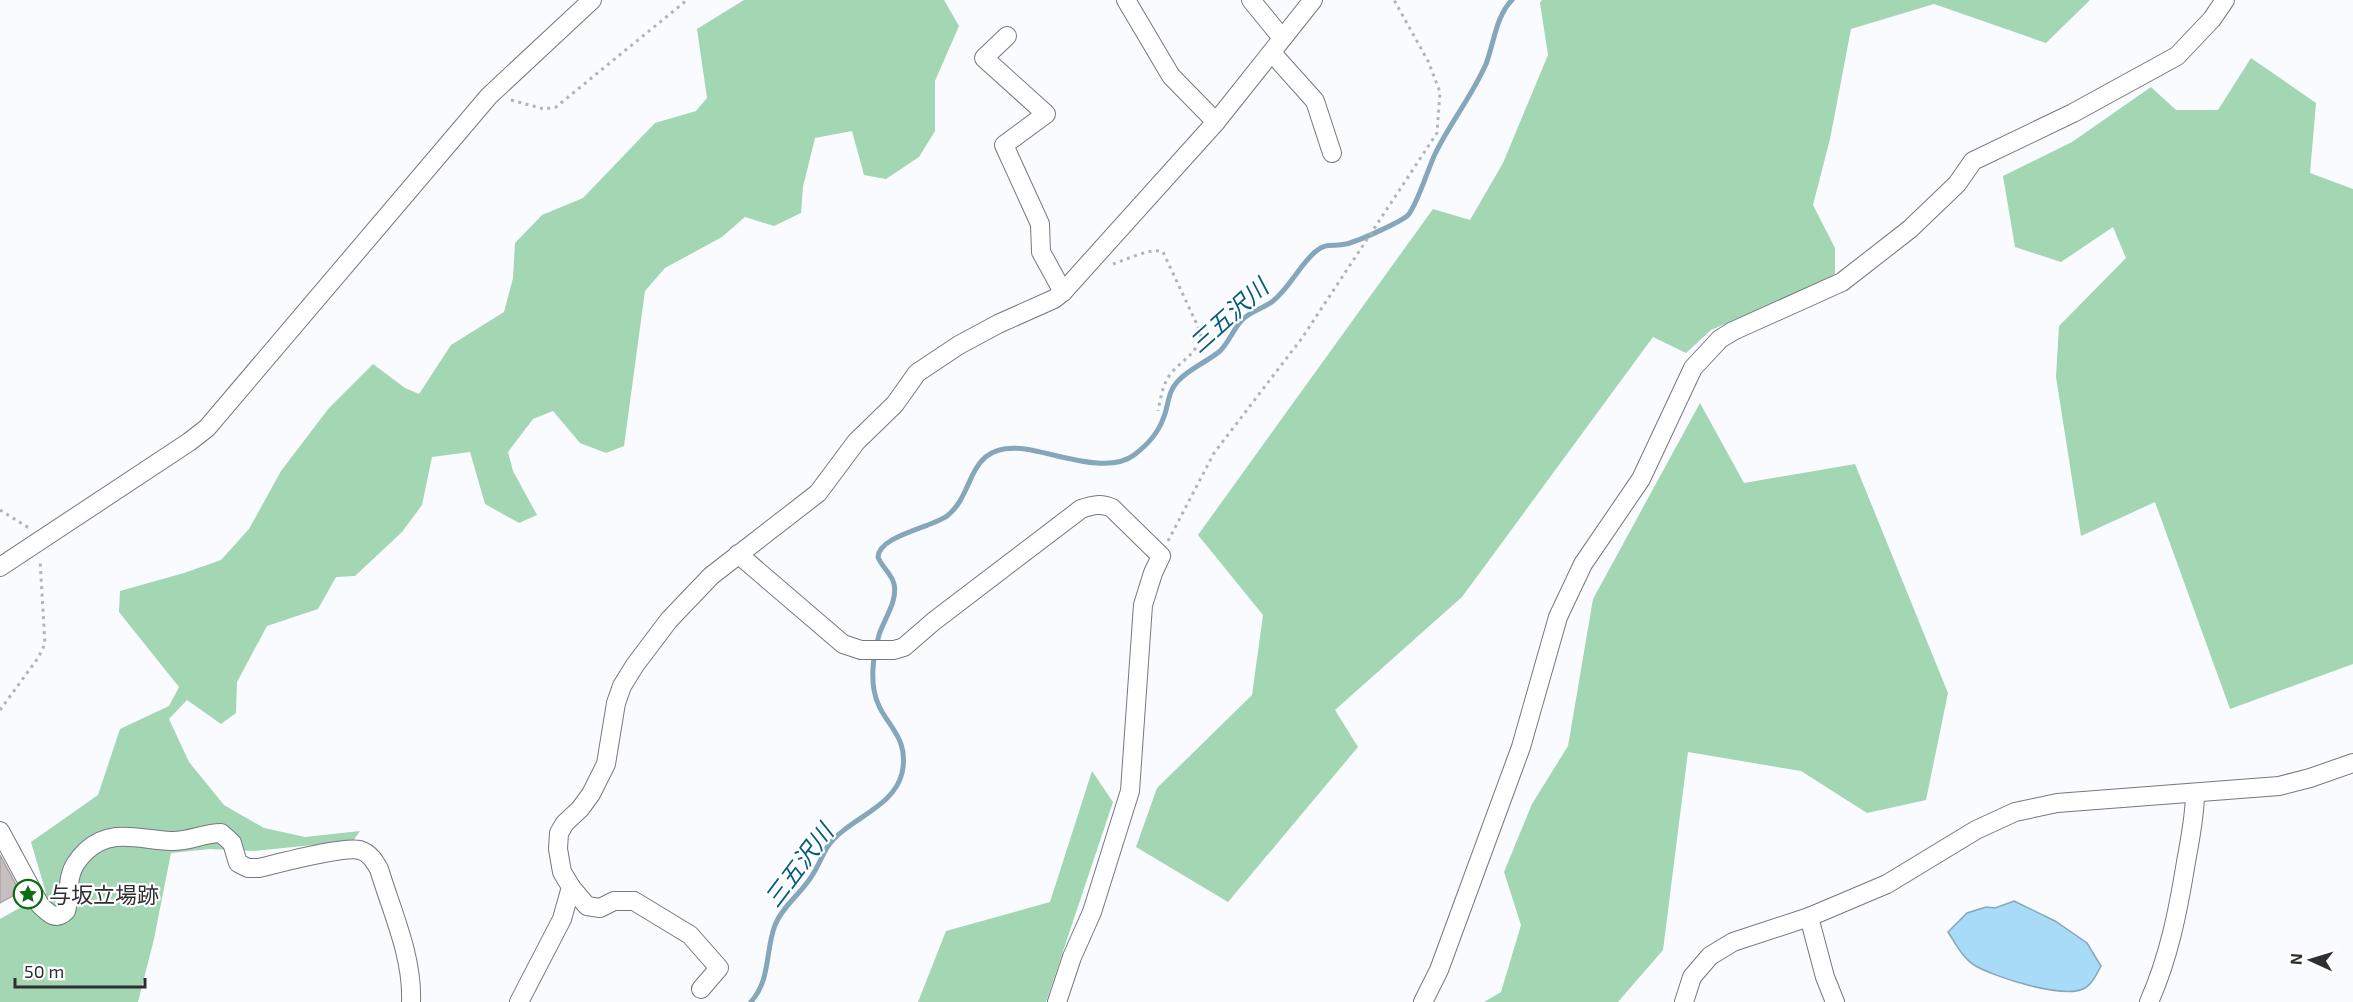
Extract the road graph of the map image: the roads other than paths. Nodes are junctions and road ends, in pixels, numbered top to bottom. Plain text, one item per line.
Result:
1 (592, 0) edge
2 (1126, 0) edge
3 (1251, 0) edge
4 (1313, 0) edge
5 (2225, 0) edge
6 (1006, 36) dead end
7 (1277, 46) junction
8 (1216, 122) junction
9 (1332, 153) dead end
10 (1064, 292) junction
11 (738, 554) junction
12 (0, 567) edge
13 (2353, 763) edge
14 (2195, 793) junction
15 (0, 831) edge
16 (571, 887) junction
17 (1809, 917) junction
18 (701, 989) dead end
19 (411, 1002) edge
20 (519, 1002) edge
21 (1057, 1002) edge
22 (1423, 1002) edge
23 (1684, 1002) edge
24 (1835, 1002) edge
25 (2149, 1002) edge

1 - 12 street
2 - 8 street
3 - 7 street
4 - 7 street
5 - 22 street
6 - 10 street
7 - 8 street
7 - 9 street
8 - 10 street
10 - 11 street
11 - 16 street
11 - 21 street
13 - 14 street
14 - 17 street
14 - 25 street
15 - 19 street
16 - 18 street
16 - 20 street
17 - 23 street
17 - 24 street

